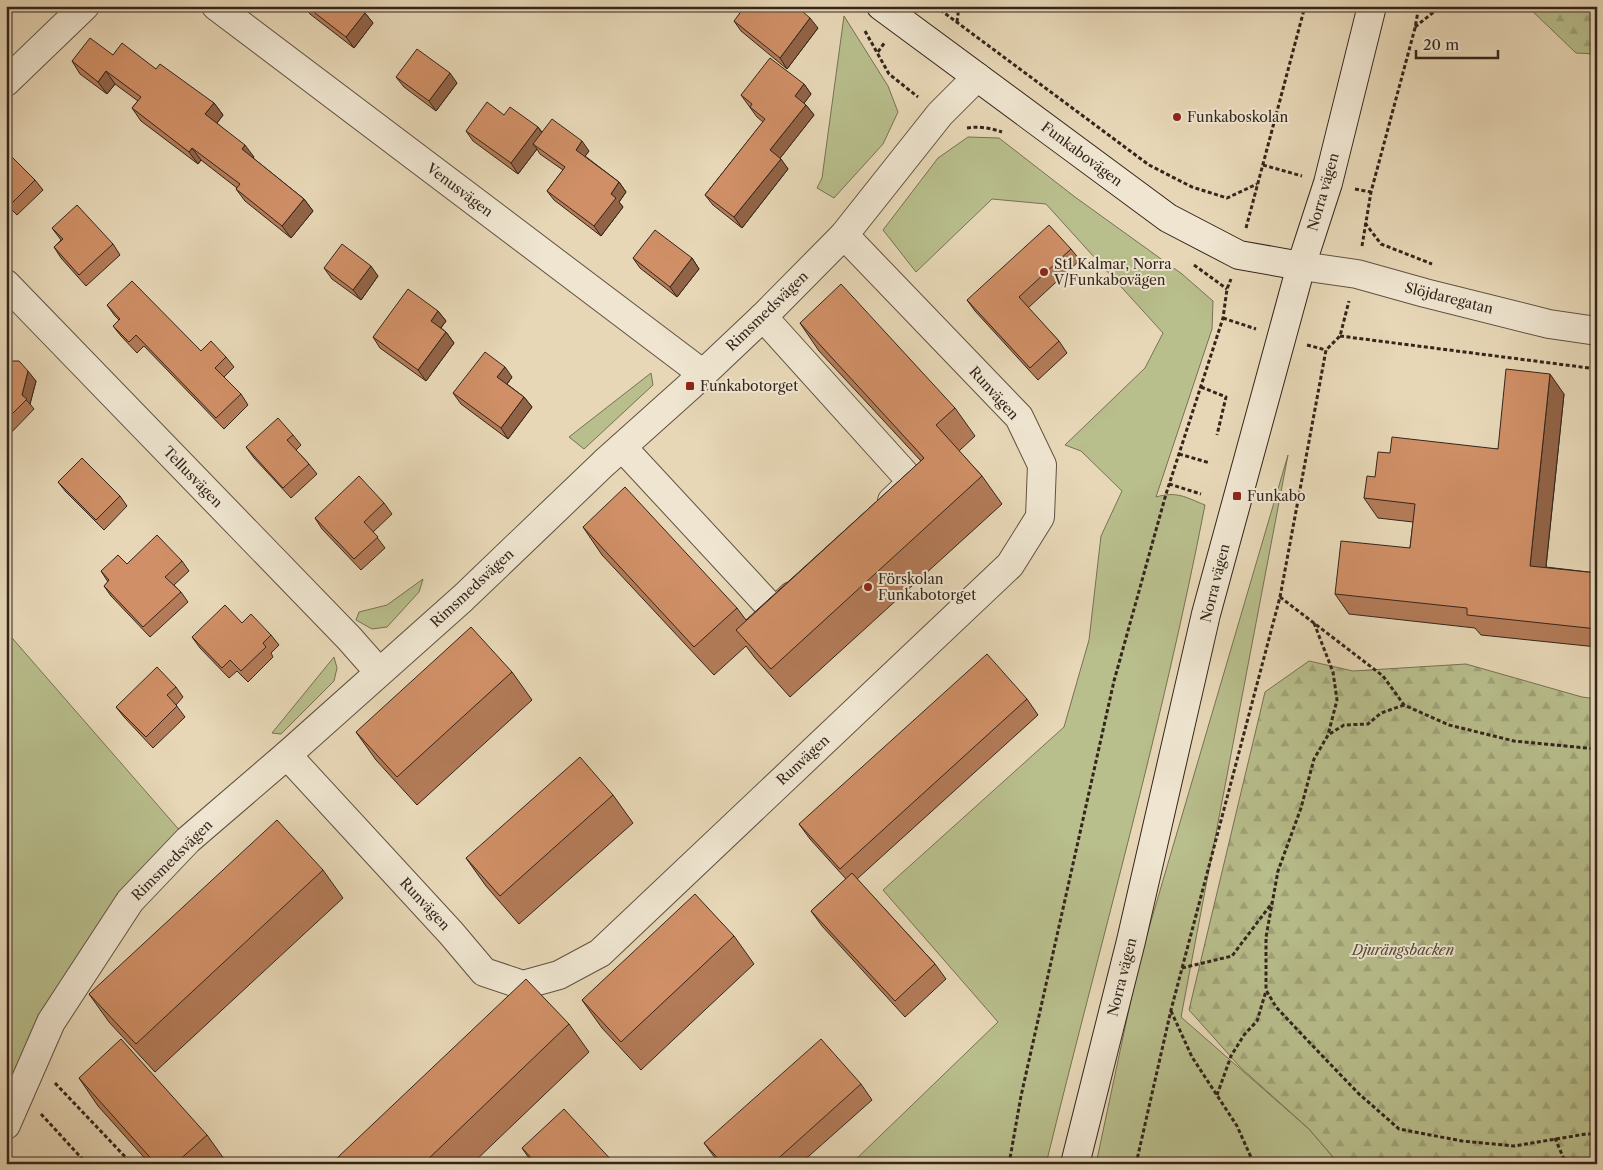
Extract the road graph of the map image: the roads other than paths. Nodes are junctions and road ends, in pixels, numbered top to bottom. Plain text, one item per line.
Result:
1 (85, 6) edge
2 (216, 6) edge
3 (881, 6) edge
4 (1372, 6) edge
5 (977, 77) junction
6 (6, 82) edge
7 (844, 235) junction
8 (1301, 266) junction
9 (6, 284) edge
10 (763, 317) junction
11 (1597, 332) edge
12 (702, 374) junction
13 (622, 447) junction
14 (876, 516) edge
15 (811, 578) edge
16 (379, 672) junction
17 (286, 755) junction
18 (6, 1124) edge
19 (1075, 1164) edge

1 - 6 street
2 - 12 street, Venusvägen
3 - 5 street, Funkabovägen
4 - 8 street, Norra vägen
5 - 7 street, Rimsmedsvägen
5 - 8 street, Funkabovägen
7 - 10 street, Rimsmedsvägen
7 - 17 street, Runvägen
8 - 11 street, Slöjdaregatan
8 - 19 street, Norra vägen
9 - 16 street, Tellusvägen
10 - 12 street, Rimsmedsvägen
10 - 14 street
12 - 13 street, Rimsmedsvägen
13 - 15 street
13 - 16 street, Rimsmedsvägen
16 - 17 street, Rimsmedsvägen
17 - 18 street, Rimsmedsvägen

